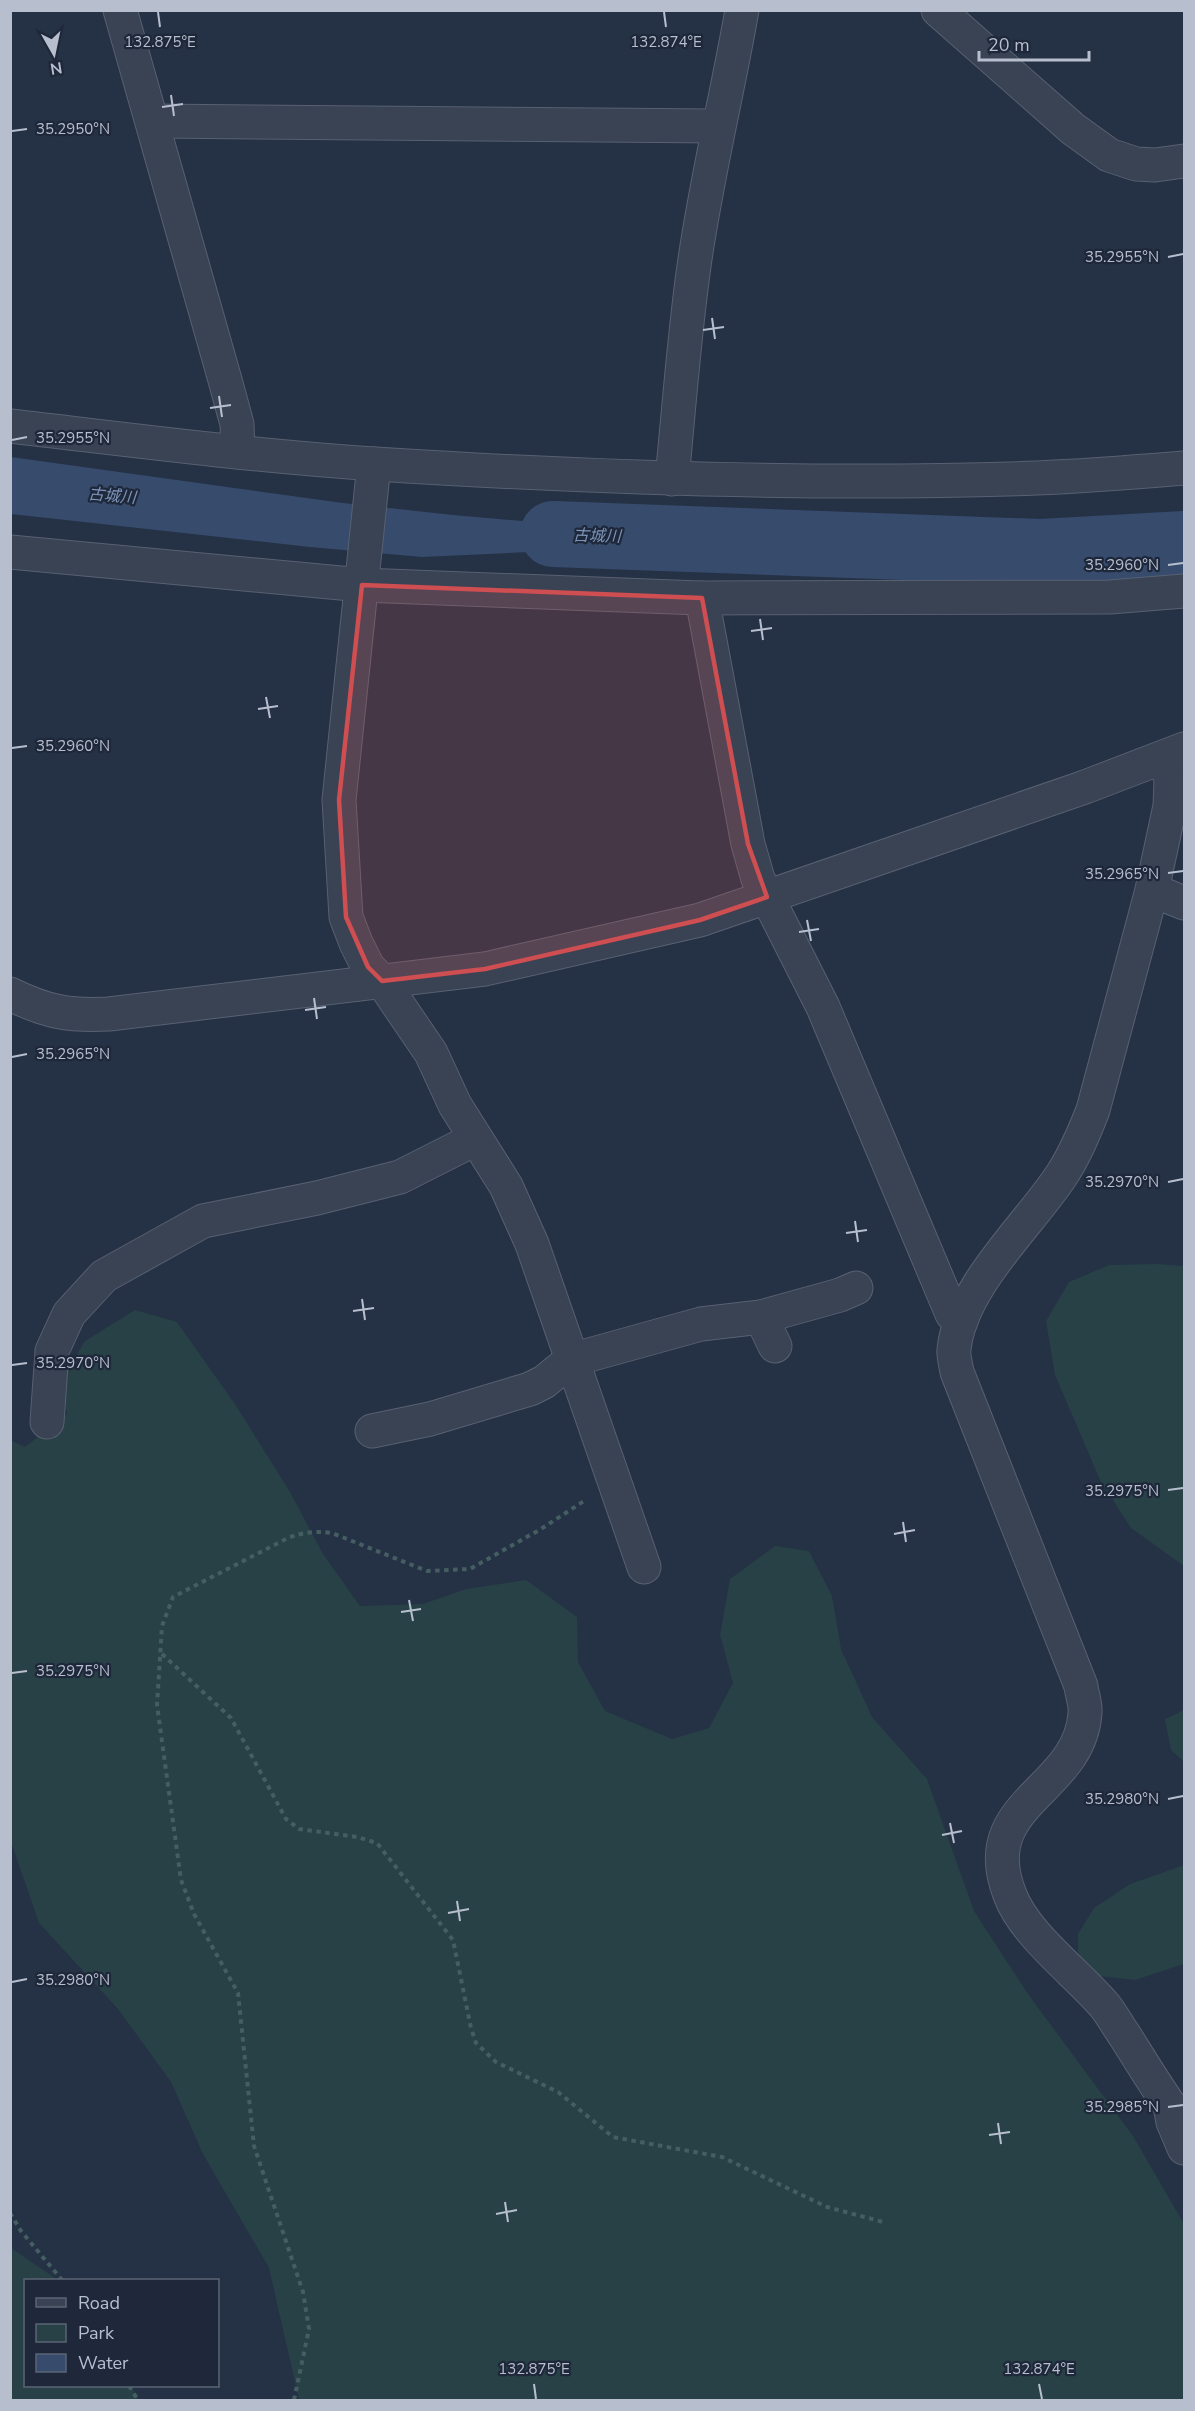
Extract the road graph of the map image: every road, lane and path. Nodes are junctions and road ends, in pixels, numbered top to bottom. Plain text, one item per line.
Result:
1 (120, 10) edge
2 (742, 10) edge
3 (938, 10) edge
4 (153, 121) junction
5 (718, 126) junction
6 (1185, 161) edge
7 (10, 426) edge
8 (238, 452) junction
9 (1185, 468) edge
10 (373, 469) junction
11 (672, 479) junction
12 (10, 552) edge
13 (362, 577) junction
14 (1185, 591) edge
15 (702, 598) junction
16 (1175, 753) edge
17 (1152, 890) junction
18 (767, 897) junction
19 (1185, 903) edge
20 (382, 981) junction
21 (10, 994) edge
22 (475, 1139) junction
23 (856, 1288) dead end
24 (761, 1317) junction
25 (961, 1321) junction
26 (775, 1346) dead end
27 (571, 1360) junction
28 (47, 1422) dead end
29 (372, 1431) dead end
30 (615, 1482) junction
31 (644, 1567) dead end
32 (162, 1653) junction
33 (1185, 2148) edge
34 (10, 2213) edge
35 (883, 2222) dead end
36 (61, 2279) edge
37 (130, 2387) edge
38 (138, 2400) edge
39 (294, 2400) edge

1 - 4 street
2 - 5 street
3 - 6 street
4 - 5 street
4 - 8 street
5 - 11 street
7 - 8 street
8 - 10 street
9 - 11 street
10 - 11 street
10 - 13 street
12 - 13 street
13 - 15 street
13 - 20 street
14 - 15 street
15 - 18 street
16 - 17 street
16 - 18 street
17 - 19 street
17 - 25 street
18 - 20 street
18 - 25 street
20 - 21 street
20 - 22 street
22 - 27 street
22 - 28 street
23 - 24 street
24 - 26 street
24 - 27 street
25 - 33 street
27 - 29 street
27 - 30 street
30 - 31 street
30 - 32 path
32 - 35 path
32 - 39 path
34 - 36 path
37 - 38 path

